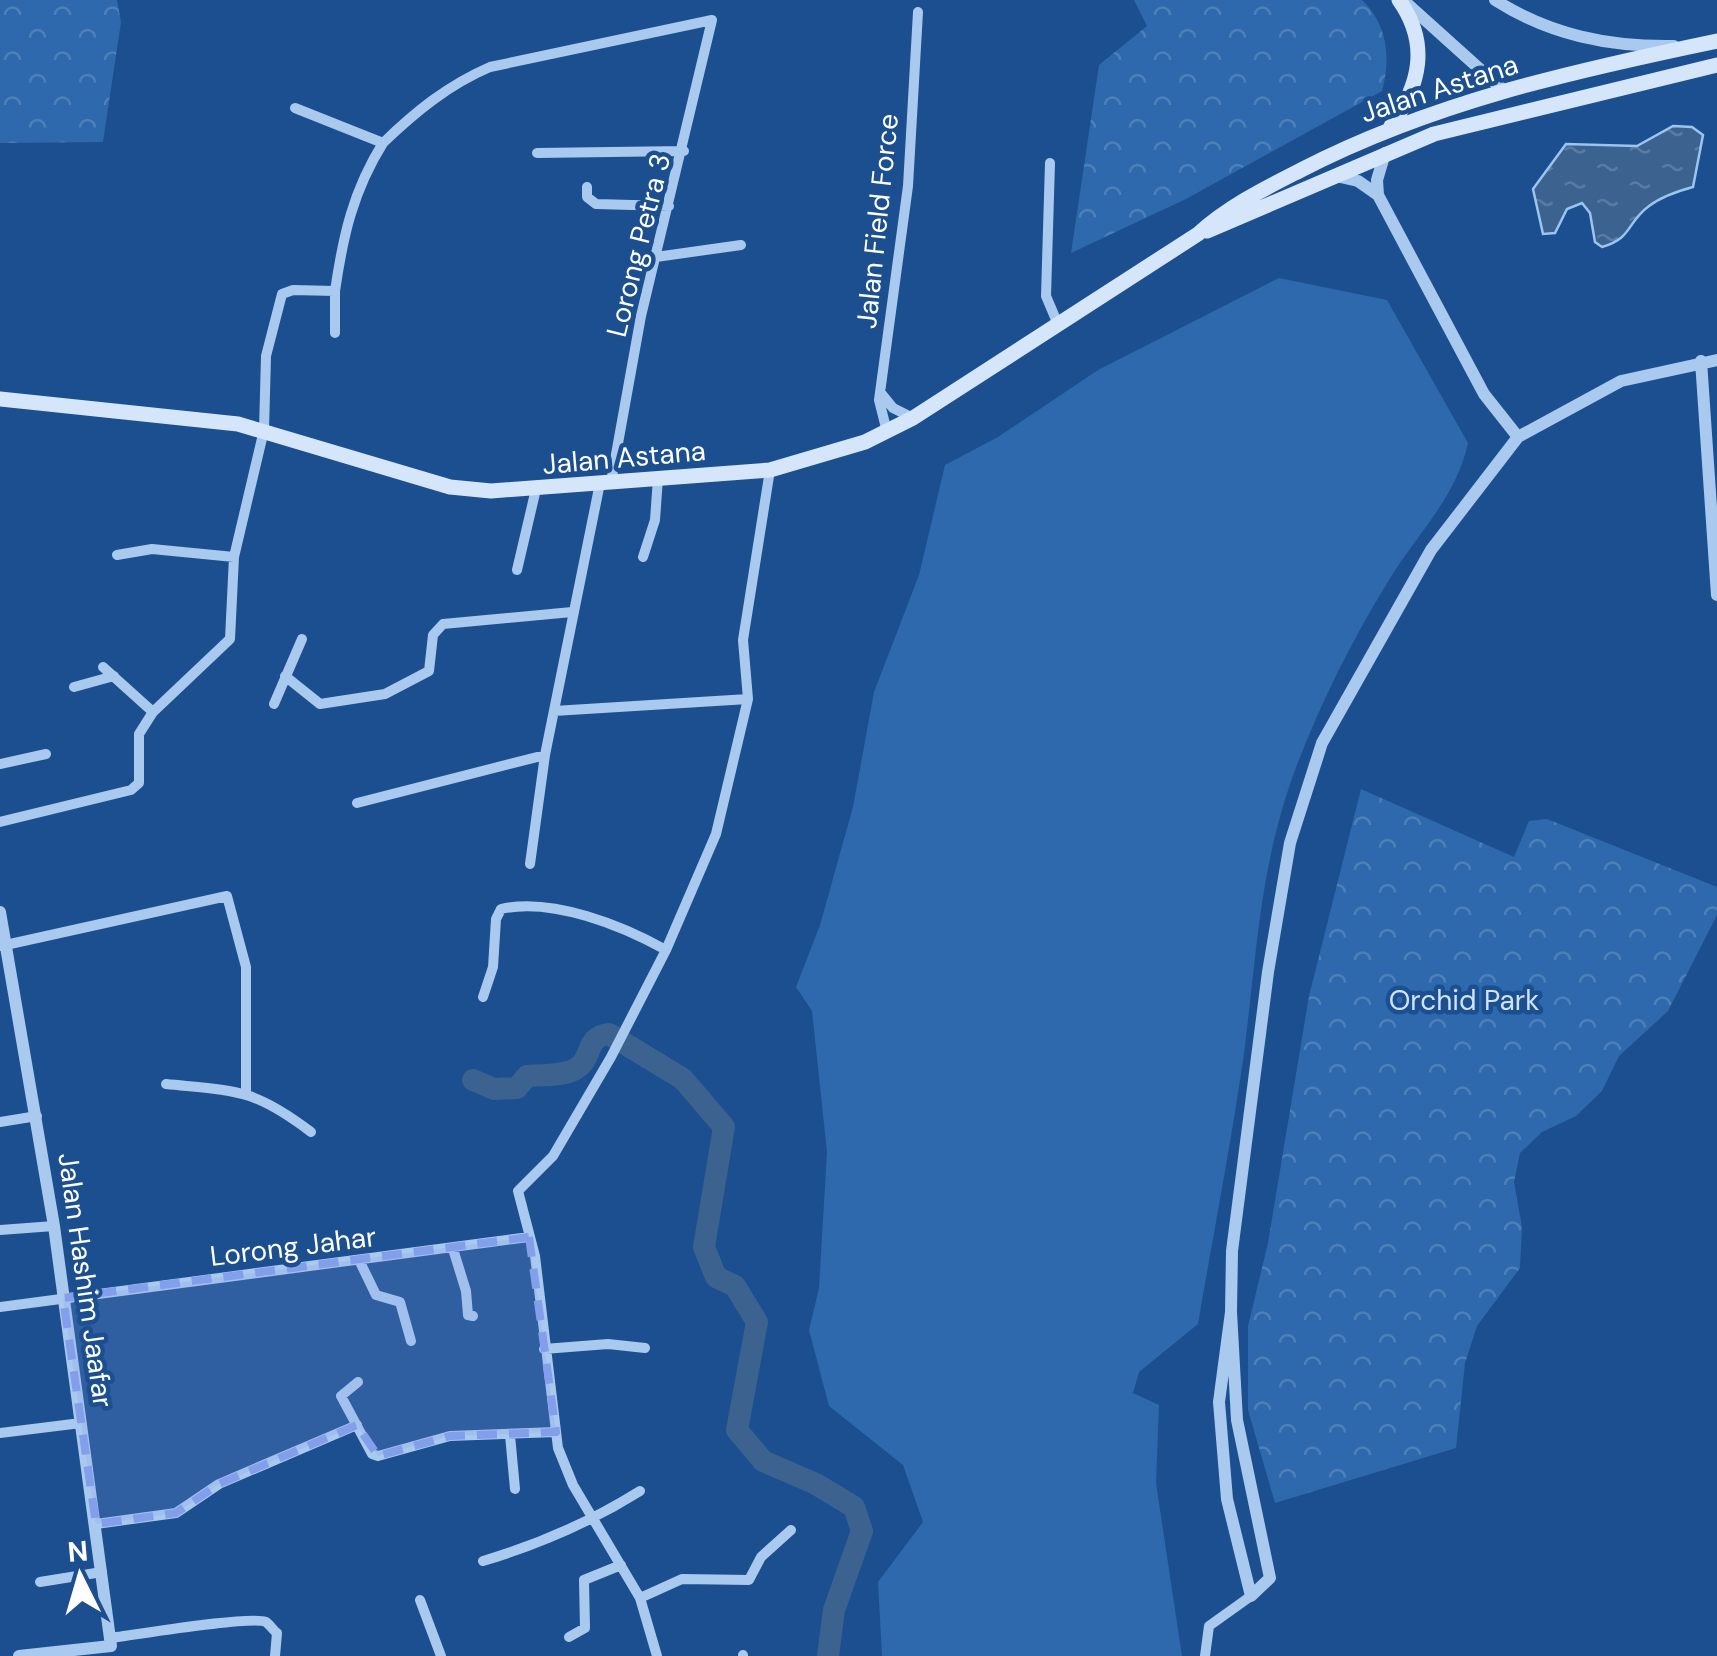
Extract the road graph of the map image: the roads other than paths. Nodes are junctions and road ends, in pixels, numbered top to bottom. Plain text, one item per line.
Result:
1 (1401, 0) edge
2 (1495, 0) edge
3 (918, 12) dead end
4 (1717, 41) edge
5 (1698, 45) junction
6 (1717, 65) edge
7 (1653, 79) junction
8 (1503, 90) junction
9 (295, 108) dead end
10 (1391, 126) junction
11 (383, 143) junction
12 (684, 151) junction
13 (537, 153) dead end
14 (1386, 153) junction
15 (1050, 164) dead end
16 (1332, 176) junction
17 (587, 187) dead end
18 (1378, 196) junction
19 (669, 206) junction
20 (1198, 234) junction
21 (742, 245) dead end
22 (656, 258) junction
23 (335, 291) junction
24 (1057, 322) junction
25 (336, 333) dead end
26 (1717, 360) edge
27 (1701, 361) junction
28 (880, 392) junction
29 (0, 399) edge
30 (913, 418) junction
31 (264, 430) junction
32 (887, 432) junction
33 (1518, 437) junction
34 (770, 470) junction
35 (658, 478) junction
36 (606, 482) junction
37 (536, 489) junction
38 (117, 555) dead end
39 (234, 557) junction
40 (642, 557) dead end
41 (517, 570) dead end
42 (1717, 594) edge
43 (572, 612) junction
44 (302, 638) dead end
45 (104, 667) dead end
46 (114, 676) junction
47 (285, 676) junction
48 (74, 687) dead end
49 (748, 699) junction
50 (274, 704) dead end
51 (554, 711) junction
52 (153, 712) junction
53 (46, 754) dead end
54 (545, 754) junction
55 (0, 764) edge
56 (358, 803) dead end
57 (0, 822) edge
58 (530, 864) dead end
59 (0, 912) edge
60 (3, 946) edge
61 (666, 950) junction
62 (483, 997) dead end
63 (166, 1084) dead end
64 (246, 1091) junction
65 (37, 1116) junction
66 (0, 1122) edge
67 (311, 1132) dead end
68 (54, 1226) junction
69 (0, 1230) edge
70 (529, 1237) junction
71 (453, 1249) junction
72 (359, 1260) junction
73 (63, 1298) junction
74 (0, 1307) edge
75 (473, 1316) dead end
76 (1230, 1321) junction
77 (411, 1341) dead end
78 (645, 1348) dead end
79 (544, 1349) junction
80 (358, 1382) dead end
81 (81, 1423) junction
82 (357, 1426) junction
83 (556, 1432) junction
84 (0, 1434) edge
85 (510, 1435) junction
86 (515, 1489) dead end
87 (640, 1492) dead end
88 (593, 1520) junction
89 (96, 1524) junction
90 (792, 1530) dead end
91 (483, 1560) dead end
92 (621, 1565) junction
93 (102, 1572) junction
94 (40, 1582) dead end
95 (1251, 1596) junction
96 (640, 1598) junction
97 (420, 1600) dead end
98 (569, 1637) dead end
99 (111, 1647) edge
100 (19, 1656) edge
101 (275, 1656) edge
102 (441, 1656) edge
103 (657, 1656) edge
104 (1205, 1656) edge

1 - 8 street
1 - 10 main road
2 - 5 street
3 - 28 street, Jalan Field Force
4 - 5 main road, Jalan Astana
5 - 8 main road, Jalan Astana
6 - 7 main road, Jalan Astana
7 - 8 main road
7 - 14 main road, Jalan Astana
8 - 10 main road, Jalan Astana
9 - 11 street
10 - 20 main road, Jalan Astana
11 - 12 street, Lorong Petra 3
11 - 23 street
12 - 13 street
12 - 19 street, Lorong Petra 3
14 - 16 main road, Jalan Astana
14 - 18 street
15 - 24 street
16 - 18 street
16 - 20 main road, Jalan Astana
17 - 19 street
18 - 33 street
19 - 22 street, Lorong Petra 3
20 - 24 main road, Jalan Astana
21 - 22 street
22 - 36 street, Lorong Petra 3
23 - 25 street
23 - 31 street
24 - 30 main road, Jalan Astana
26 - 27 street
27 - 33 street
27 - 42 street
28 - 30 street
28 - 32 street, Jalan Field Force
29 - 31 main road, Jalan Astana
30 - 32 main road, Jalan Astana
31 - 37 main road, Jalan Astana
31 - 39 street
32 - 34 main road, Jalan Astana
33 - 76 street
34 - 35 main road, Jalan Astana
34 - 49 street
35 - 36 main road, Jalan Astana
35 - 40 street
36 - 37 main road, Jalan Astana
36 - 43 street, Lorong Petra 3
37 - 41 street
38 - 39 street
39 - 52 street
43 - 47 street
43 - 51 street, Lorong Petra 3
44 - 47 street
45 - 46 street
46 - 48 street
46 - 52 street
47 - 50 street
49 - 51 street
49 - 61 street
51 - 54 street, Lorong Petra 3
52 - 57 street
53 - 55 street
54 - 56 street
54 - 58 street, Lorong Petra 3
59 - 60 street, Jalan Hashim Jaafar
60 - 64 street
60 - 65 street, Jalan Hashim Jaafar
61 - 62 street
61 - 70 street
63 - 64 street
64 - 67 street
65 - 66 street
65 - 68 street, Jalan Hashim Jaafar
68 - 69 street
68 - 73 street, Jalan Hashim Jaafar
70 - 71 street, Lorong Jahar
70 - 79 street
71 - 72 street, Lorong Jahar
71 - 75 street
72 - 73 street, Lorong Jahar
72 - 77 street
73 - 74 street, Lorong Jahar
73 - 81 street, Jalan Hashim Jaafar
76 - 95 street
76 - 95 street
78 - 79 street
79 - 83 street
80 - 82 street
81 - 84 street
81 - 89 street, Jalan Hashim Jaafar
82 - 85 street
82 - 89 street
83 - 85 street
83 - 88 street
85 - 86 street
87 - 88 street
88 - 91 street
88 - 92 street
89 - 93 street, Jalan Hashim Jaafar
90 - 96 street
92 - 96 street
92 - 98 street
93 - 94 street
93 - 99 street, Jalan Hashim Jaafar
95 - 104 street
96 - 103 street
97 - 102 street
99 - 100 street
99 - 101 street

